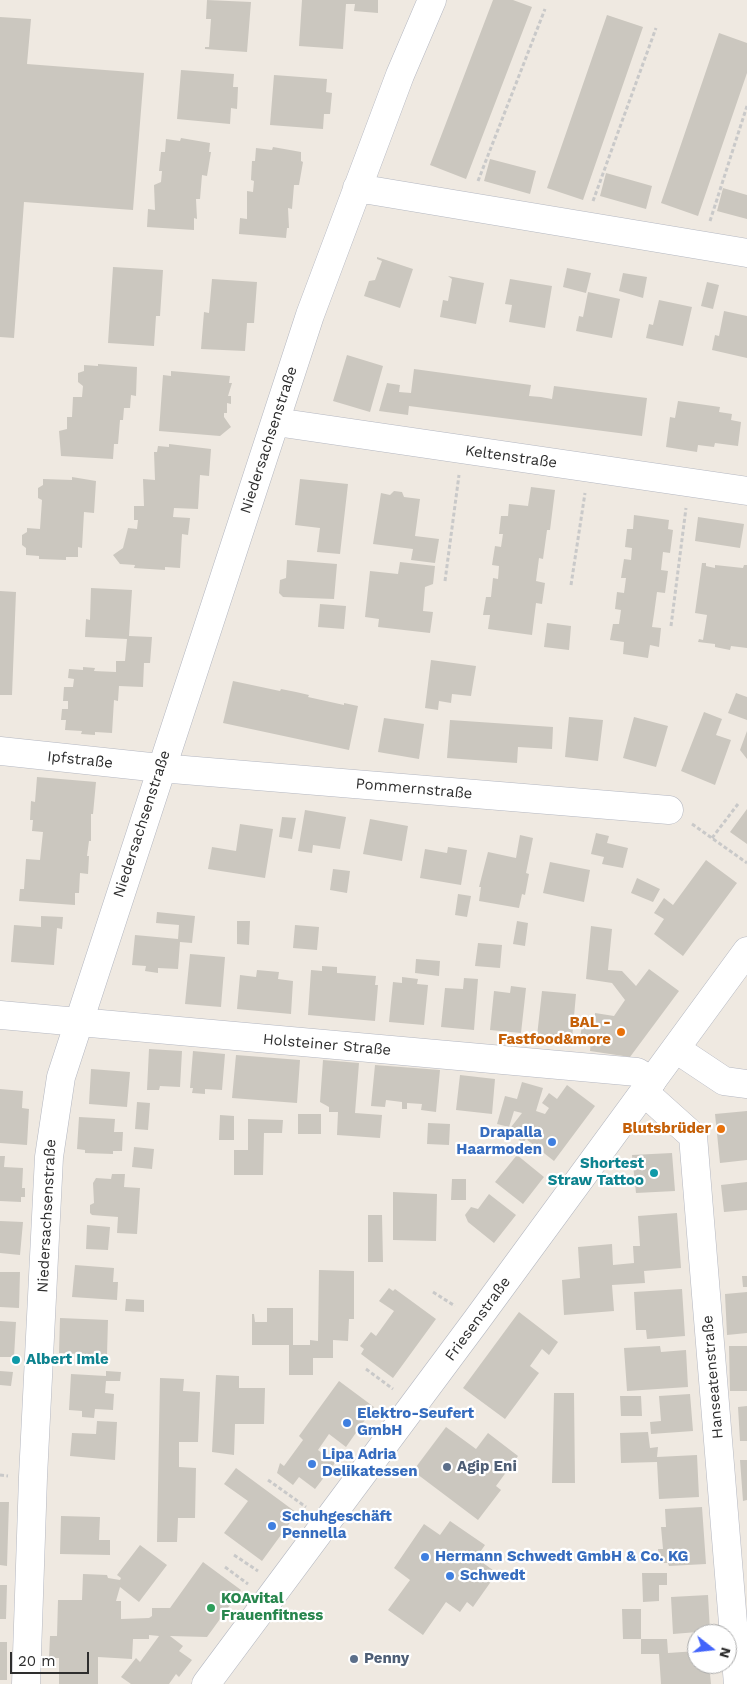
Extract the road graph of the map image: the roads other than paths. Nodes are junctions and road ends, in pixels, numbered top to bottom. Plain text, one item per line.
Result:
1 (432, 0) edge
2 (357, 188) junction
3 (747, 253) edge
4 (276, 422) junction
5 (747, 491) edge
6 (0, 752) edge
7 (160, 768) junction
8 (669, 810) road end
9 (747, 951) edge
10 (0, 1016) edge
11 (77, 1022) junction
12 (676, 1049) junction
13 (747, 1084) edge
14 (648, 1086) junction
15 (26, 1684) edge
16 (206, 1684) edge
17 (738, 1684) edge

1 - 2 street, Niedersachsenstraße
2 - 3 street
2 - 4 street, Niedersachsenstraße
4 - 5 street, Keltenstraße
4 - 7 street, Niedersachsenstraße
6 - 7 street, Ipfstraße
7 - 8 street, Pommernstraße
7 - 11 street, Niedersachsenstraße
9 - 12 street, Friesenstraße
10 - 11 street, Holsteiner Straße
11 - 14 street, Holsteiner Straße
11 - 15 street, Niedersachsenstraße
12 - 13 street
12 - 14 street, Friesenstraße
14 - 16 street, Friesenstraße
14 - 17 street, Hanseatenstraße

